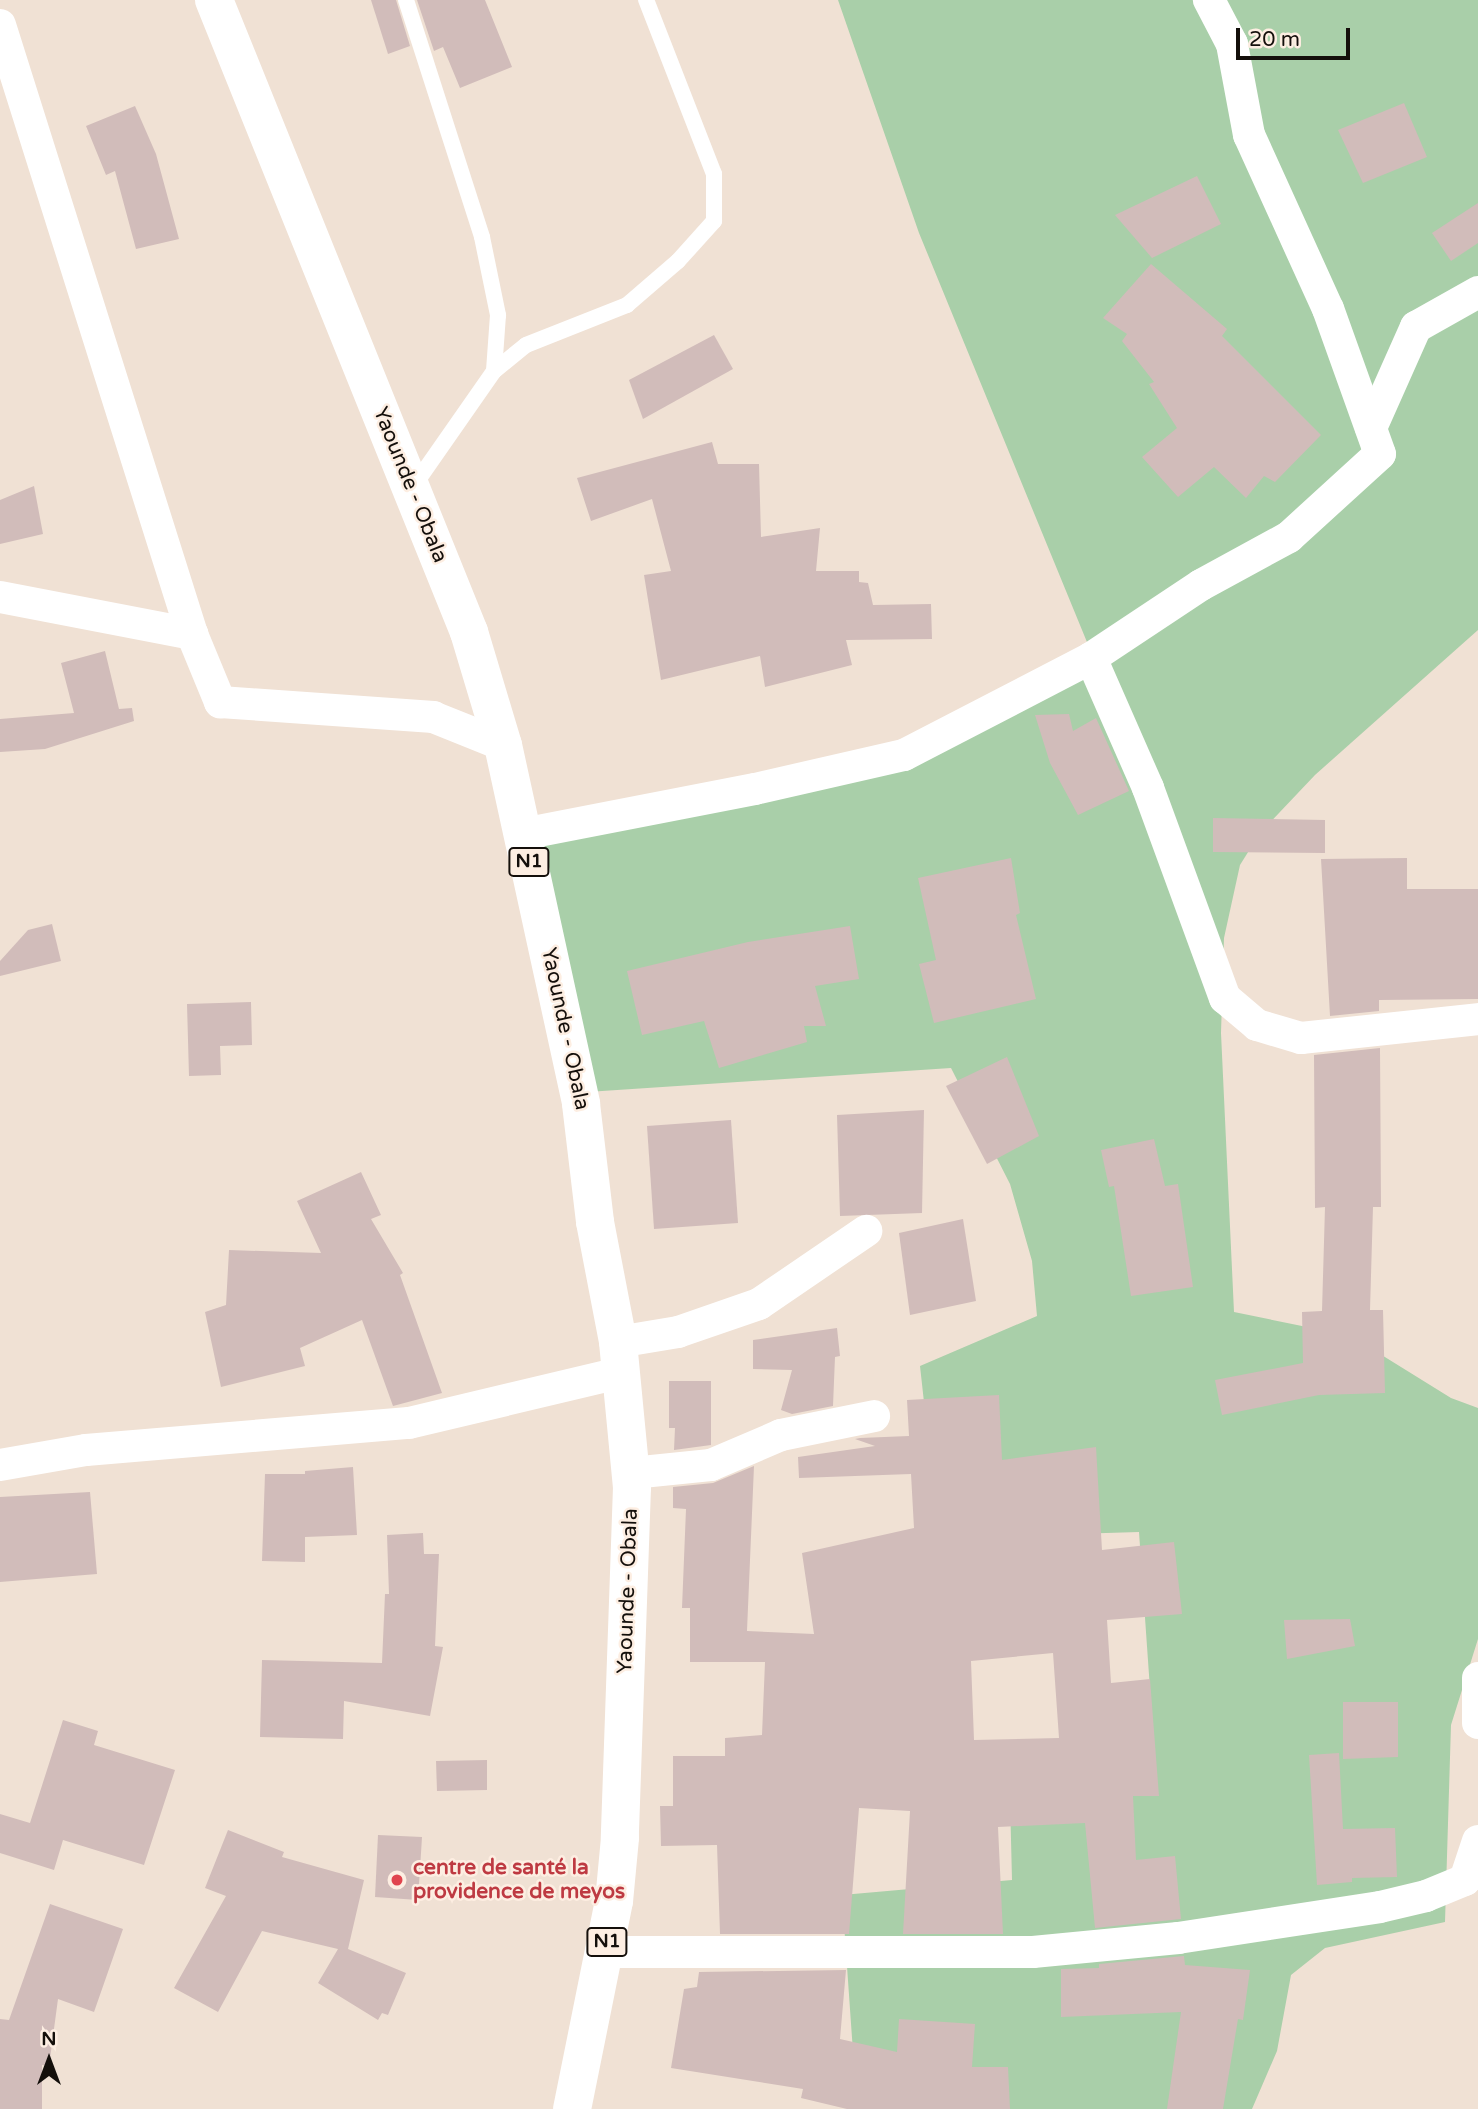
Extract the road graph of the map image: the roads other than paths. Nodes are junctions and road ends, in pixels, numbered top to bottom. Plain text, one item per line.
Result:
1 (214, 0) edge
2 (406, 0) edge
3 (646, 0) edge
4 (1209, 0) edge
5 (0, 25) edge
6 (1478, 292) edge
7 (494, 371) junction
8 (1371, 428) junction
9 (412, 489) junction
10 (0, 597) edge
11 (192, 634) junction
12 (1091, 658) junction
13 (503, 745) junction
14 (523, 834) junction
15 (1478, 1018) edge
16 (866, 1231) dead end
17 (619, 1358) junction
18 (874, 1416) dead end
19 (0, 1465) edge
20 (632, 1473) junction
21 (1478, 1678) edge
22 (1478, 1723) edge
23 (1478, 1841) edge
24 (1478, 1849) edge
25 (605, 1952) junction
26 (572, 2109) edge

1 - 9 highway, Yaounde - Obala / N1
2 - 7 lane
3 - 7 lane
4 - 8 street
5 - 11 street
6 - 8 street
7 - 9 lane
8 - 12 street
9 - 13 highway, Yaounde - Obala / N1
10 - 11 street
11 - 13 street
12 - 14 street
12 - 15 street
13 - 14 highway, Yaounde - Obala / N1
14 - 17 highway, Yaounde - Obala / N1
16 - 17 street
17 - 19 street
17 - 20 highway, Yaounde - Obala / N1
18 - 20 street
20 - 25 highway, Yaounde - Obala / N1
21 - 22 street
23 - 24 street
24 - 25 street
25 - 26 highway, Yaounde - Obala / N1

